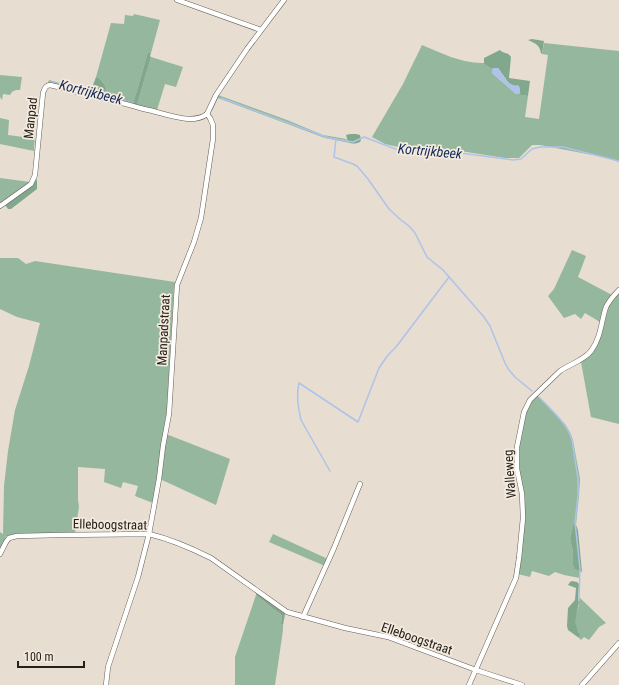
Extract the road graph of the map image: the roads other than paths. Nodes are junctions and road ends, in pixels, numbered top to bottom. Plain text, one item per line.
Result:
1 (177, 0) edge
2 (284, 0) edge
3 (261, 30) junction
4 (207, 114) junction
5 (0, 206) edge
6 (619, 290) edge
7 (360, 484) dead end
8 (149, 534) junction
9 (0, 554) edge
10 (303, 617) junction
11 (619, 643) edge
12 (476, 670) junction
13 (106, 685) edge
14 (469, 685) edge
15 (522, 685) edge
16 (582, 685) edge

1 - 3 street
2 - 3 street
3 - 4 street
4 - 5 street, Manpad
4 - 8 street, Manpadstraat
6 - 12 street, Walleweg
7 - 10 street
8 - 9 street, Elleboogstraat
8 - 10 street, Elleboogstraat
8 - 13 street, Manpadstraat
10 - 12 street, Elleboogstraat
11 - 16 street
12 - 14 street, Walleweg
12 - 15 street, Elleboogstraat

